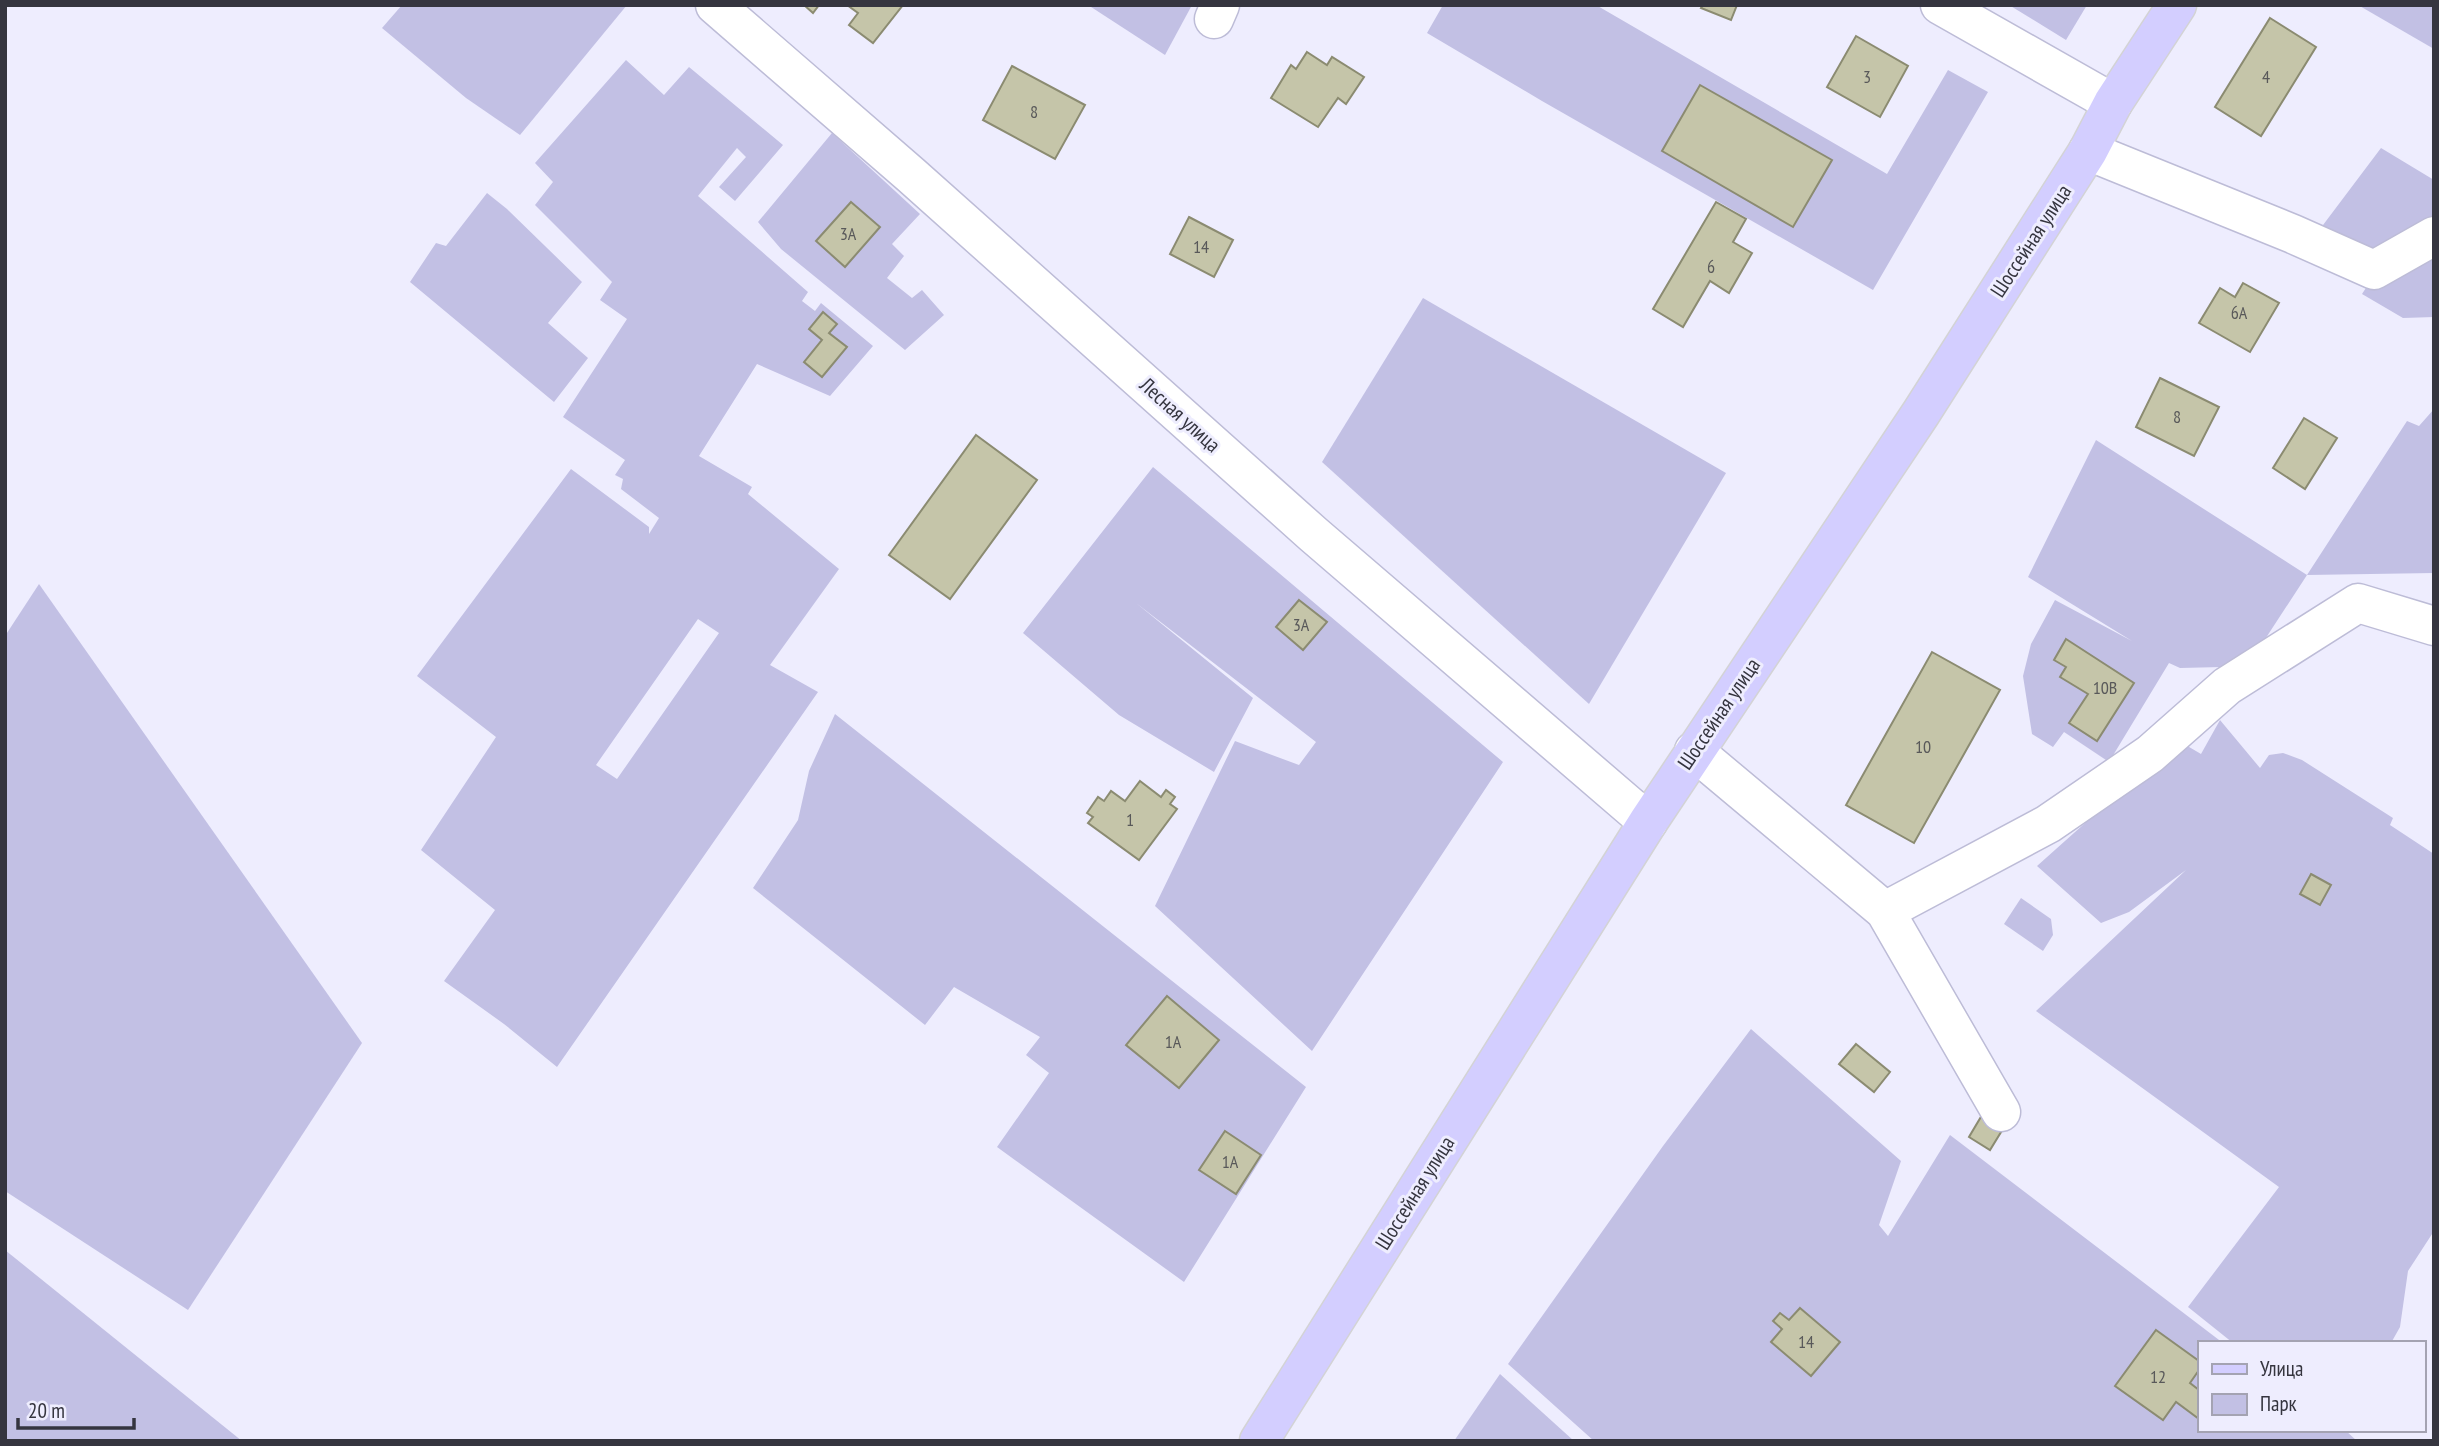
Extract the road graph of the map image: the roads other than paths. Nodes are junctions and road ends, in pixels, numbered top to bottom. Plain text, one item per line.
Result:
1 (715, 5) edge
2 (1940, 5) edge
3 (2177, 5) edge
4 (2113, 103) junction
5 (2088, 151) junction
6 (2434, 236) edge
7 (2434, 626) edge
8 (1694, 751) junction
9 (1647, 822) junction
10 (1885, 911) junction
11 (2001, 1112) dead end
12 (1263, 1434) edge

1 - 9 street, Лесная улица
2 - 4 street
3 - 4 main road, Шоссейная улица
4 - 5 main road, Шоссейная улица
5 - 6 street
5 - 8 main road, Шоссейная улица
7 - 10 street
8 - 9 main road, Шоссейная улица
8 - 10 street
9 - 12 main road, Шоссейная улица
10 - 11 street

